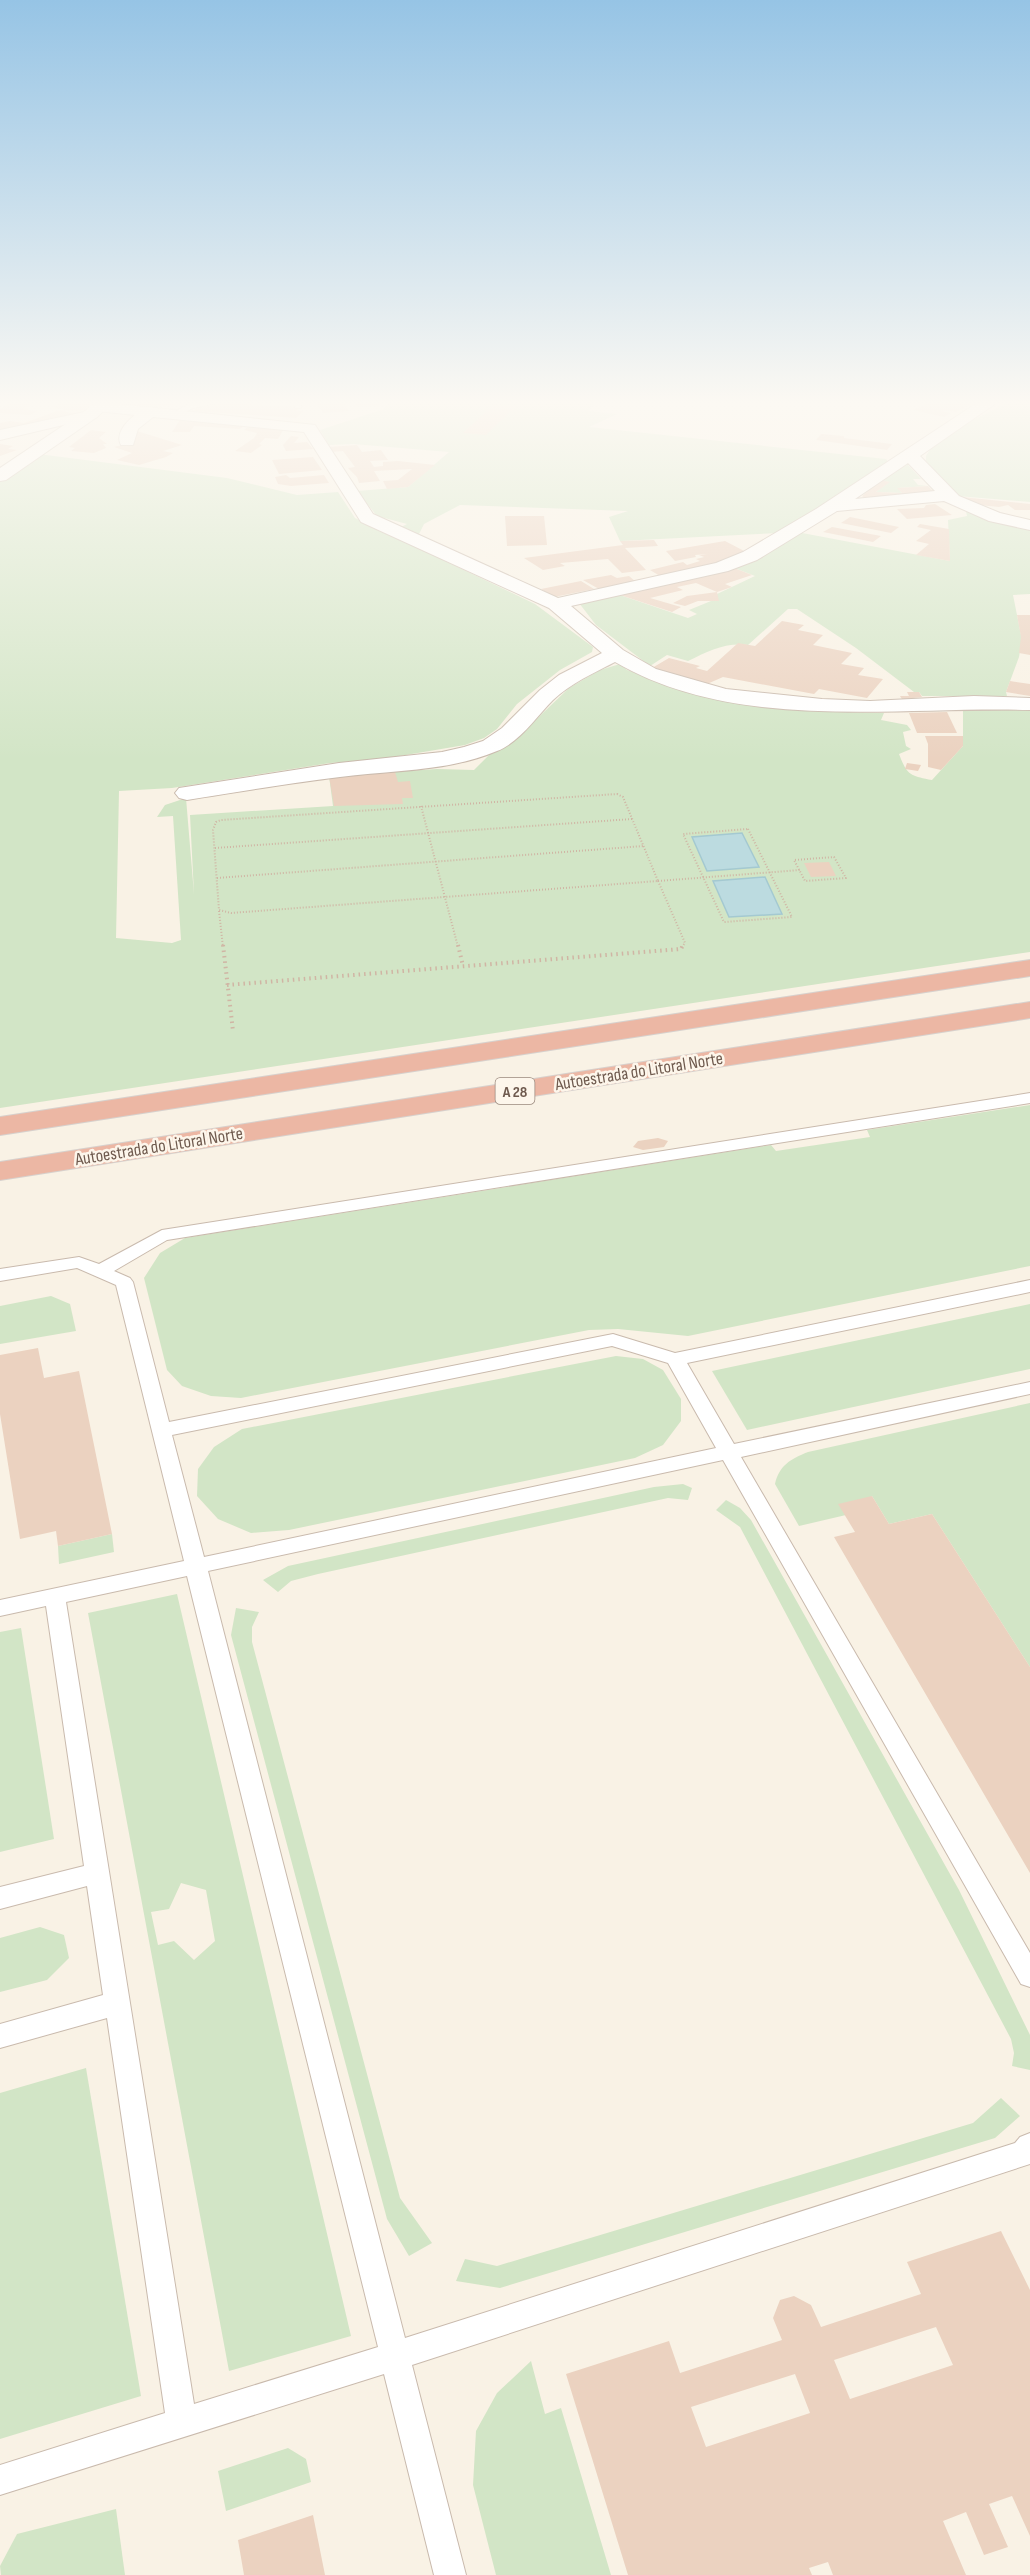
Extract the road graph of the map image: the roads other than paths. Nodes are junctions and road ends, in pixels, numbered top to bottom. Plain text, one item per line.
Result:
1 (371, 519) edge
2 (810, 519) edge
3 (1009, 519) edge
4 (1030, 525) edge
5 (556, 604) junction
6 (616, 654) junction
7 (1030, 704) edge
8 (187, 793) dead end
9 (1030, 968) edge
10 (1030, 1010) edge
11 (1030, 1098) edge
12 (0, 1126) edge
13 (0, 1171) edge
14 (101, 1271) junction
15 (0, 1275) edge
16 (1030, 1286) edge
17 (675, 1359) junction
18 (1030, 1388) edge
19 (162, 1430) junction
20 (729, 1453) junction
21 (196, 1568) junction
22 (55, 1597) junction
23 (0, 1608) edge
24 (97, 1873) junction
25 (0, 1898) edge
26 (1030, 1976) edge
27 (117, 2003) junction
28 (0, 2036) edge
29 (1030, 2146) edge
30 (395, 2356) junction
31 (182, 2423) junction
32 (0, 2480) edge
33 (450, 2575) edge

1 - 5 street
2 - 5 street
3 - 4 street
5 - 6 street
6 - 7 street
6 - 8 street
9 - 12 highway
10 - 13 highway, Autoestrada do Litoral Norte / A 28
11 - 14 lane
14 - 15 lane
14 - 19 lane
16 - 17 lane
17 - 19 lane
17 - 20 lane
18 - 20 lane
19 - 21 lane
20 - 21 lane
20 - 26 lane
21 - 22 lane
21 - 30 lane
22 - 23 lane
22 - 24 lane
24 - 25 lane
24 - 27 lane
27 - 28 lane
27 - 31 lane
29 - 30 lane
30 - 31 lane
30 - 33 lane
31 - 32 lane

